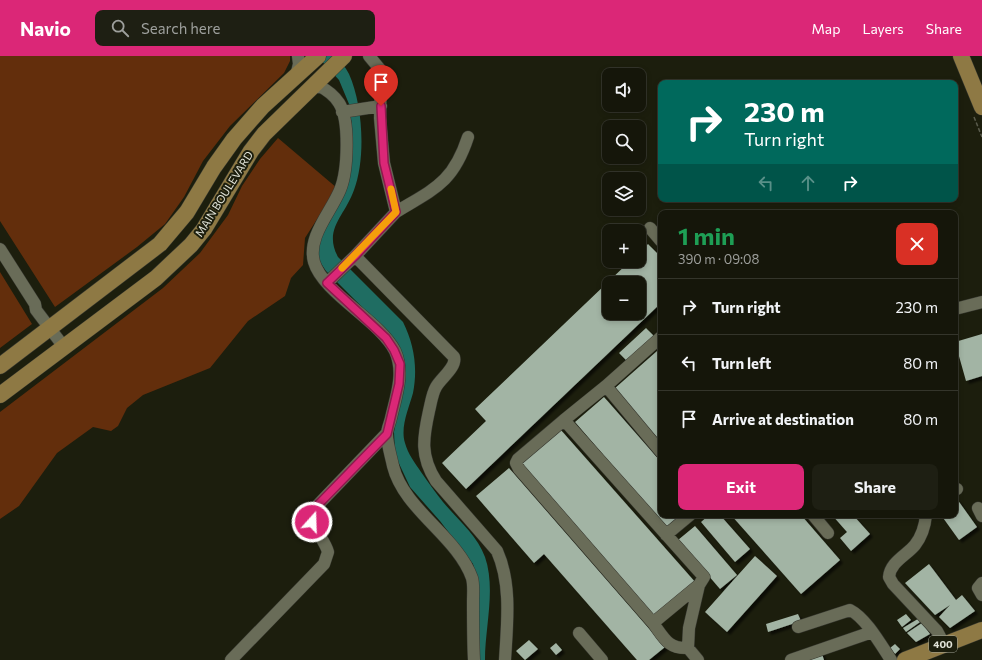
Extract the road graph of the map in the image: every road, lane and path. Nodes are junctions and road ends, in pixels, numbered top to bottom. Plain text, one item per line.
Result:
1 (344, 56) edge
2 (368, 56) edge
3 (961, 56) edge
4 (308, 59) edge
5 (309, 89) junction
6 (381, 106) junction
7 (982, 107) edge
8 (345, 112) junction
9 (468, 137) dead end
10 (214, 167) junction
11 (233, 180) junction
12 (395, 207) junction
13 (650, 228) dead end
14 (658, 237) edge
15 (0, 249) edge
16 (351, 260) junction
17 (329, 281) junction
18 (982, 302) edge
19 (958, 308) edge
20 (49, 325) junction
21 (658, 340) edge
22 (64, 347) junction
23 (0, 366) edge
24 (606, 386) junction
25 (0, 395) edge
26 (564, 420) junction
27 (387, 434) junction
28 (658, 448) edge
29 (686, 518) edge
30 (816, 518) edge
31 (926, 518) edge
32 (828, 533) dead end
33 (666, 535) junction
34 (982, 583) edge
35 (699, 586) junction
36 (982, 595) edge
37 (652, 623) junction
38 (798, 627) dead end
39 (982, 630) edge
40 (872, 632) junction
41 (579, 633) dead end
42 (944, 644) junction
43 (688, 648) junction
44 (231, 660) edge
45 (474, 660) edge
46 (505, 660) edge
47 (602, 660) edge
48 (698, 660) edge
49 (791, 660) edge
50 (891, 660) edge
51 (905, 660) edge

1 - 5 main road, MAIN BOULEVARD
2 - 6 street
3 - 7 main road
4 - 10 main road, MAIN BOULEVARD
5 - 8 street
5 - 11 main road, MAIN BOULEVARD
6 - 8 street
6 - 12 street
8 - 17 street
9 - 12 street
10 - 11 main road
10 - 20 main road, MAIN BOULEVARD
11 - 22 main road, MAIN BOULEVARD
12 - 16 street
13 - 14 street
15 - 20 street
16 - 17 street
16 - 46 street
17 - 27 street
18 - 19 street
20 - 22 street
20 - 23 main road, MAIN BOULEVARD
21 - 24 street
22 - 25 main road, MAIN BOULEVARD
24 - 26 street
24 - 28 street
26 - 33 street
26 - 37 street
27 - 44 street
27 - 45 street
29 - 33 street
30 - 32 street
31 - 42 street
33 - 35 street
34 - 36 street
35 - 37 street
35 - 43 street
37 - 43 street
38 - 40 street
39 - 42 main road, 400
40 - 49 street
40 - 50 street
41 - 47 street
42 - 51 main road, 400
43 - 48 street

